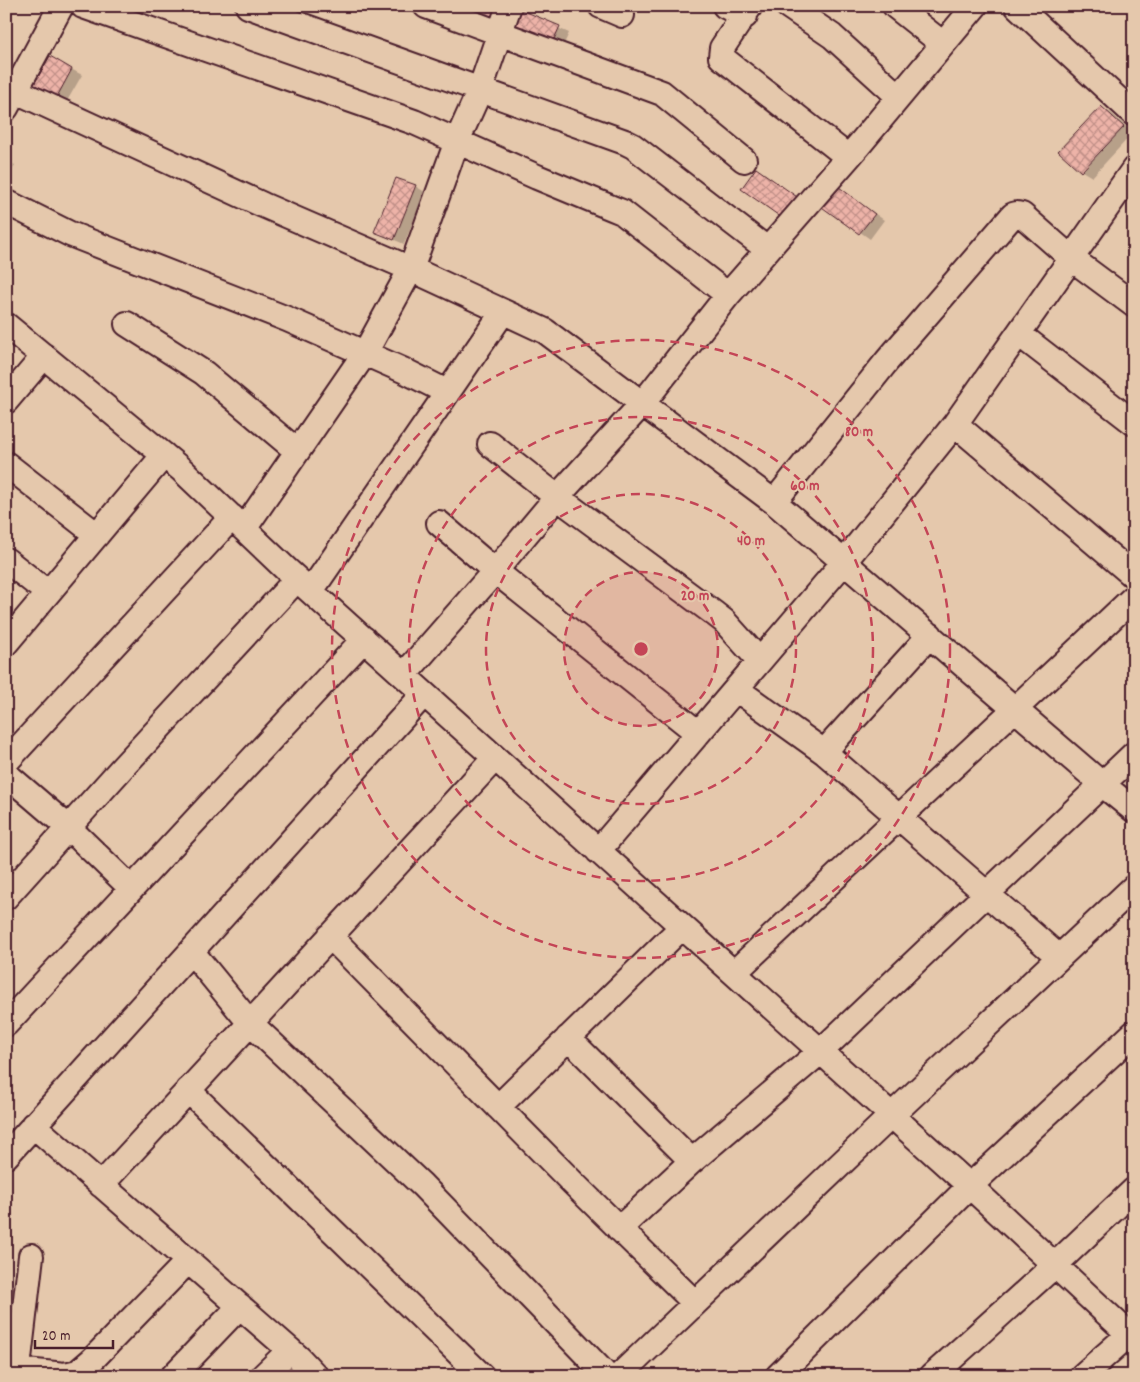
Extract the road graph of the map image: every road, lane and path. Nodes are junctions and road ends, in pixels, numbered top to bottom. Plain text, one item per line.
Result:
1 (61, 6) edge
2 (83, 6) edge
3 (248, 6) edge
4 (426, 6) edge
5 (509, 6) edge
6 (788, 6) edge
7 (895, 6) edge
8 (975, 6) edge
9 (1017, 6) edge
10 (740, 10) edge
11 (500, 34) junction
12 (943, 44) junction
13 (480, 90) junction
14 (9, 94) edge
15 (899, 98) junction
16 (1134, 114) edge
17 (457, 141) junction
18 (848, 157) junction
19 (744, 160) dead end
20 (1134, 169) edge
21 (6, 202) edge
22 (767, 249) junction
23 (1072, 259) junction
24 (411, 269) junction
25 (728, 295) junction
26 (1134, 305) edge
27 (503, 312) junction
28 (127, 324) dead end
29 (6, 325) edge
30 (1019, 334) junction
31 (365, 353) junction
32 (44, 356) junction
33 (447, 392) junction
34 (6, 401) edge
35 (642, 404) junction
36 (1134, 423) edge
37 (956, 424) junction
38 (490, 444) dead end
39 (297, 451) junction
40 (164, 455) junction
41 (6, 464) edge
42 (557, 497) junction
43 (774, 502) junction
44 (238, 523) junction
45 (439, 523) dead end
46 (97, 535) junction
47 (6, 560) edge
48 (844, 562) junction
49 (495, 571) junction
50 (1134, 576) edge
51 (304, 585) junction
52 (48, 593) junction
53 (1134, 597) edge
54 (930, 636) junction
55 (364, 639) junction
56 (6, 643) edge
57 (759, 660) junction
58 (404, 675) junction
59 (736, 689) junction
60 (424, 694) junction
61 (1016, 709) junction
62 (698, 733) junction
63 (824, 752) junction
64 (1134, 754) edge
65 (495, 758) junction
66 (6, 762) edge
67 (6, 774) edge
68 (1102, 785) junction
69 (1134, 810) edge
70 (899, 816) junction
71 (69, 828) junction
72 (598, 851) junction
73 (1134, 887) edge
74 (131, 888) junction
75 (987, 894) junction
76 (6, 897) edge
77 (682, 927) junction
78 (330, 936) junction
79 (192, 952) junction
80 (1059, 958) junction
81 (734, 973) junction
82 (250, 1023) junction
83 (6, 1024) edge
84 (1134, 1033) edge
85 (568, 1038) junction
86 (820, 1052) junction
87 (188, 1090) junction
88 (498, 1107) junction
89 (892, 1115) junction
90 (33, 1126) junction
91 (6, 1156) edge
92 (692, 1161) junction
93 (101, 1185) junction
94 (970, 1186) junction
95 (1134, 1190) edge
96 (619, 1229) junction
97 (31, 1256) dead end
98 (188, 1260) junction
99 (1054, 1265) junction
100 (695, 1303) junction
101 (240, 1306) junction
102 (1132, 1335) edge
103 (290, 1350) junction
104 (14, 1372) edge
105 (65, 1375) edge
106 (173, 1376) edge
107 (263, 1376) edge
108 (316, 1376) edge
109 (482, 1376) edge
110 (608, 1376) edge
111 (619, 1376) edge
112 (778, 1376) edge
113 (932, 1376) edge
114 (1082, 1376) edge

1 - 14 street
2 - 17 street
3 - 13 street
4 - 11 street
5 - 11 street
6 - 15 street
7 - 12 street
8 - 12 street
9 - 16 street
10 - 18 street
11 - 13 street
11 - 19 street
12 - 15 street
13 - 17 street
13 - 22 street
14 - 24 street
15 - 18 street
17 - 24 street
17 - 25 street
18 - 22 street
20 - 23 street
21 - 31 street
22 - 25 street
23 - 26 street
23 - 30 street
23 - 43 street
24 - 27 street
24 - 31 street
25 - 35 street
27 - 33 street
27 - 35 street
28 - 39 street
29 - 32 street
30 - 36 street
30 - 37 street
31 - 33 street
31 - 39 street
32 - 34 street
32 - 40 street
33 - 51 street
35 - 42 street
35 - 43 street
37 - 48 street
37 - 50 street
38 - 42 street
39 - 44 street
40 - 44 street
40 - 46 street
41 - 46 street
42 - 49 street
42 - 57 street
43 - 48 street
44 - 51 street
44 - 66 street
45 - 49 street
46 - 52 street
47 - 52 street
48 - 54 street
48 - 57 street
49 - 58 street
49 - 62 street
51 - 55 street
51 - 71 street
52 - 56 street
53 - 61 street
54 - 61 street
54 - 63 street
55 - 58 street
55 - 74 street
57 - 59 street
58 - 60 street
59 - 62 street
59 - 63 street
60 - 65 street
60 - 79 street
61 - 68 street
61 - 70 street
62 - 72 street
63 - 70 street
64 - 68 street
65 - 72 street
65 - 78 street
67 - 71 street
68 - 69 street
68 - 75 street
70 - 75 street
70 - 81 street
71 - 74 street
71 - 76 street
72 - 77 street
73 - 80 street
74 - 83 street
75 - 80 street
75 - 86 street
77 - 81 street
77 - 85 street
78 - 82 street
78 - 88 street
79 - 82 street
79 - 90 street
80 - 89 street
81 - 86 street
82 - 87 street
82 - 110 street
84 - 94 street
85 - 88 street
85 - 92 street
86 - 89 street
86 - 92 street
87 - 93 street
87 - 109 street
88 - 96 street
89 - 94 street
89 - 100 street
90 - 91 street
90 - 93 street
92 - 96 street
93 - 98 street
94 - 99 street
94 - 112 street
95 - 99 street
96 - 100 street
97 - 104 street
98 - 101 street
98 - 105 street
99 - 102 street
99 - 113 street
100 - 111 street
101 - 103 street
101 - 106 street
102 - 114 street
103 - 107 street
103 - 108 street
104 - 105 street

